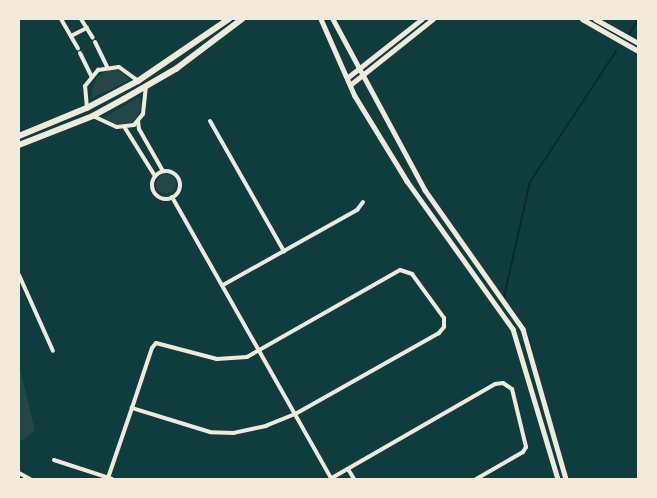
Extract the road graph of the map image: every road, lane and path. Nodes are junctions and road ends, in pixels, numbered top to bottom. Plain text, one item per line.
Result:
1 (61, 19) edge
2 (81, 19) edge
3 (229, 19) edge
4 (242, 19) edge
5 (321, 19) edge
6 (333, 19) edge
7 (422, 19) edge
8 (433, 19) edge
9 (582, 19) edge
10 (595, 19) edge
11 (87, 28) junction
12 (71, 36) junction
13 (638, 43) edge
14 (638, 51) edge
15 (107, 67) junction
16 (360, 68) junction
17 (364, 75) junction
18 (91, 76) junction
19 (347, 78) junction
20 (138, 81) junction
21 (350, 85) junction
22 (146, 86) junction
23 (87, 108) junction
24 (94, 116) junction
25 (138, 122) junction
26 (210, 122) dead end
27 (125, 128) junction
28 (19, 136) edge
29 (146, 141) junction
30 (19, 145) edge
31 (138, 145) junction
32 (163, 171) junction
33 (155, 176) junction
34 (172, 197) junction
35 (363, 202) dead end
36 (284, 251) junction
37 (19, 275) edge
38 (223, 285) junction
39 (507, 322) junction
40 (523, 329) junction
41 (516, 336) junction
42 (259, 349) junction
43 (53, 351) dead end
44 (132, 408) junction
45 (295, 414) junction
46 (54, 460) dead end
47 (348, 469) junction
48 (19, 473) edge
49 (30, 479) edge
50 (110, 479) edge
51 (330, 479) edge
52 (354, 479) edge
53 (476, 479) edge
54 (558, 479) edge
55 (566, 479) edge

1 - 12 street
2 - 11 street
3 - 20 main road
4 - 22 main road
5 - 19 street
6 - 16 street
7 - 16 street
8 - 17 street
9 - 14 main road
10 - 13 main road
11 - 12 street
11 - 15 street
12 - 18 street
15 - 18 street
15 - 20 street
16 - 17 street
16 - 19 street
17 - 21 street
17 - 40 street
18 - 23 street
19 - 21 street
20 - 23 main road
21 - 39 street
22 - 24 main road
22 - 25 street
23 - 28 main road
24 - 27 street
24 - 30 main road
25 - 27 street
25 - 29 street
26 - 36 street
27 - 31 street
29 - 31 street
29 - 32 street
31 - 33 street
32 - 33 street
32 - 34 street
33 - 34 street
34 - 38 street
35 - 36 street
36 - 38 street
37 - 43 street
38 - 42 street
39 - 40 street
39 - 41 street
40 - 41 street
40 - 55 street
41 - 54 street
42 - 44 street
42 - 45 street
42 - 45 street
44 - 45 street
44 - 50 street
45 - 51 street
46 - 50 street
47 - 51 street
47 - 52 street
47 - 53 street
48 - 49 street

